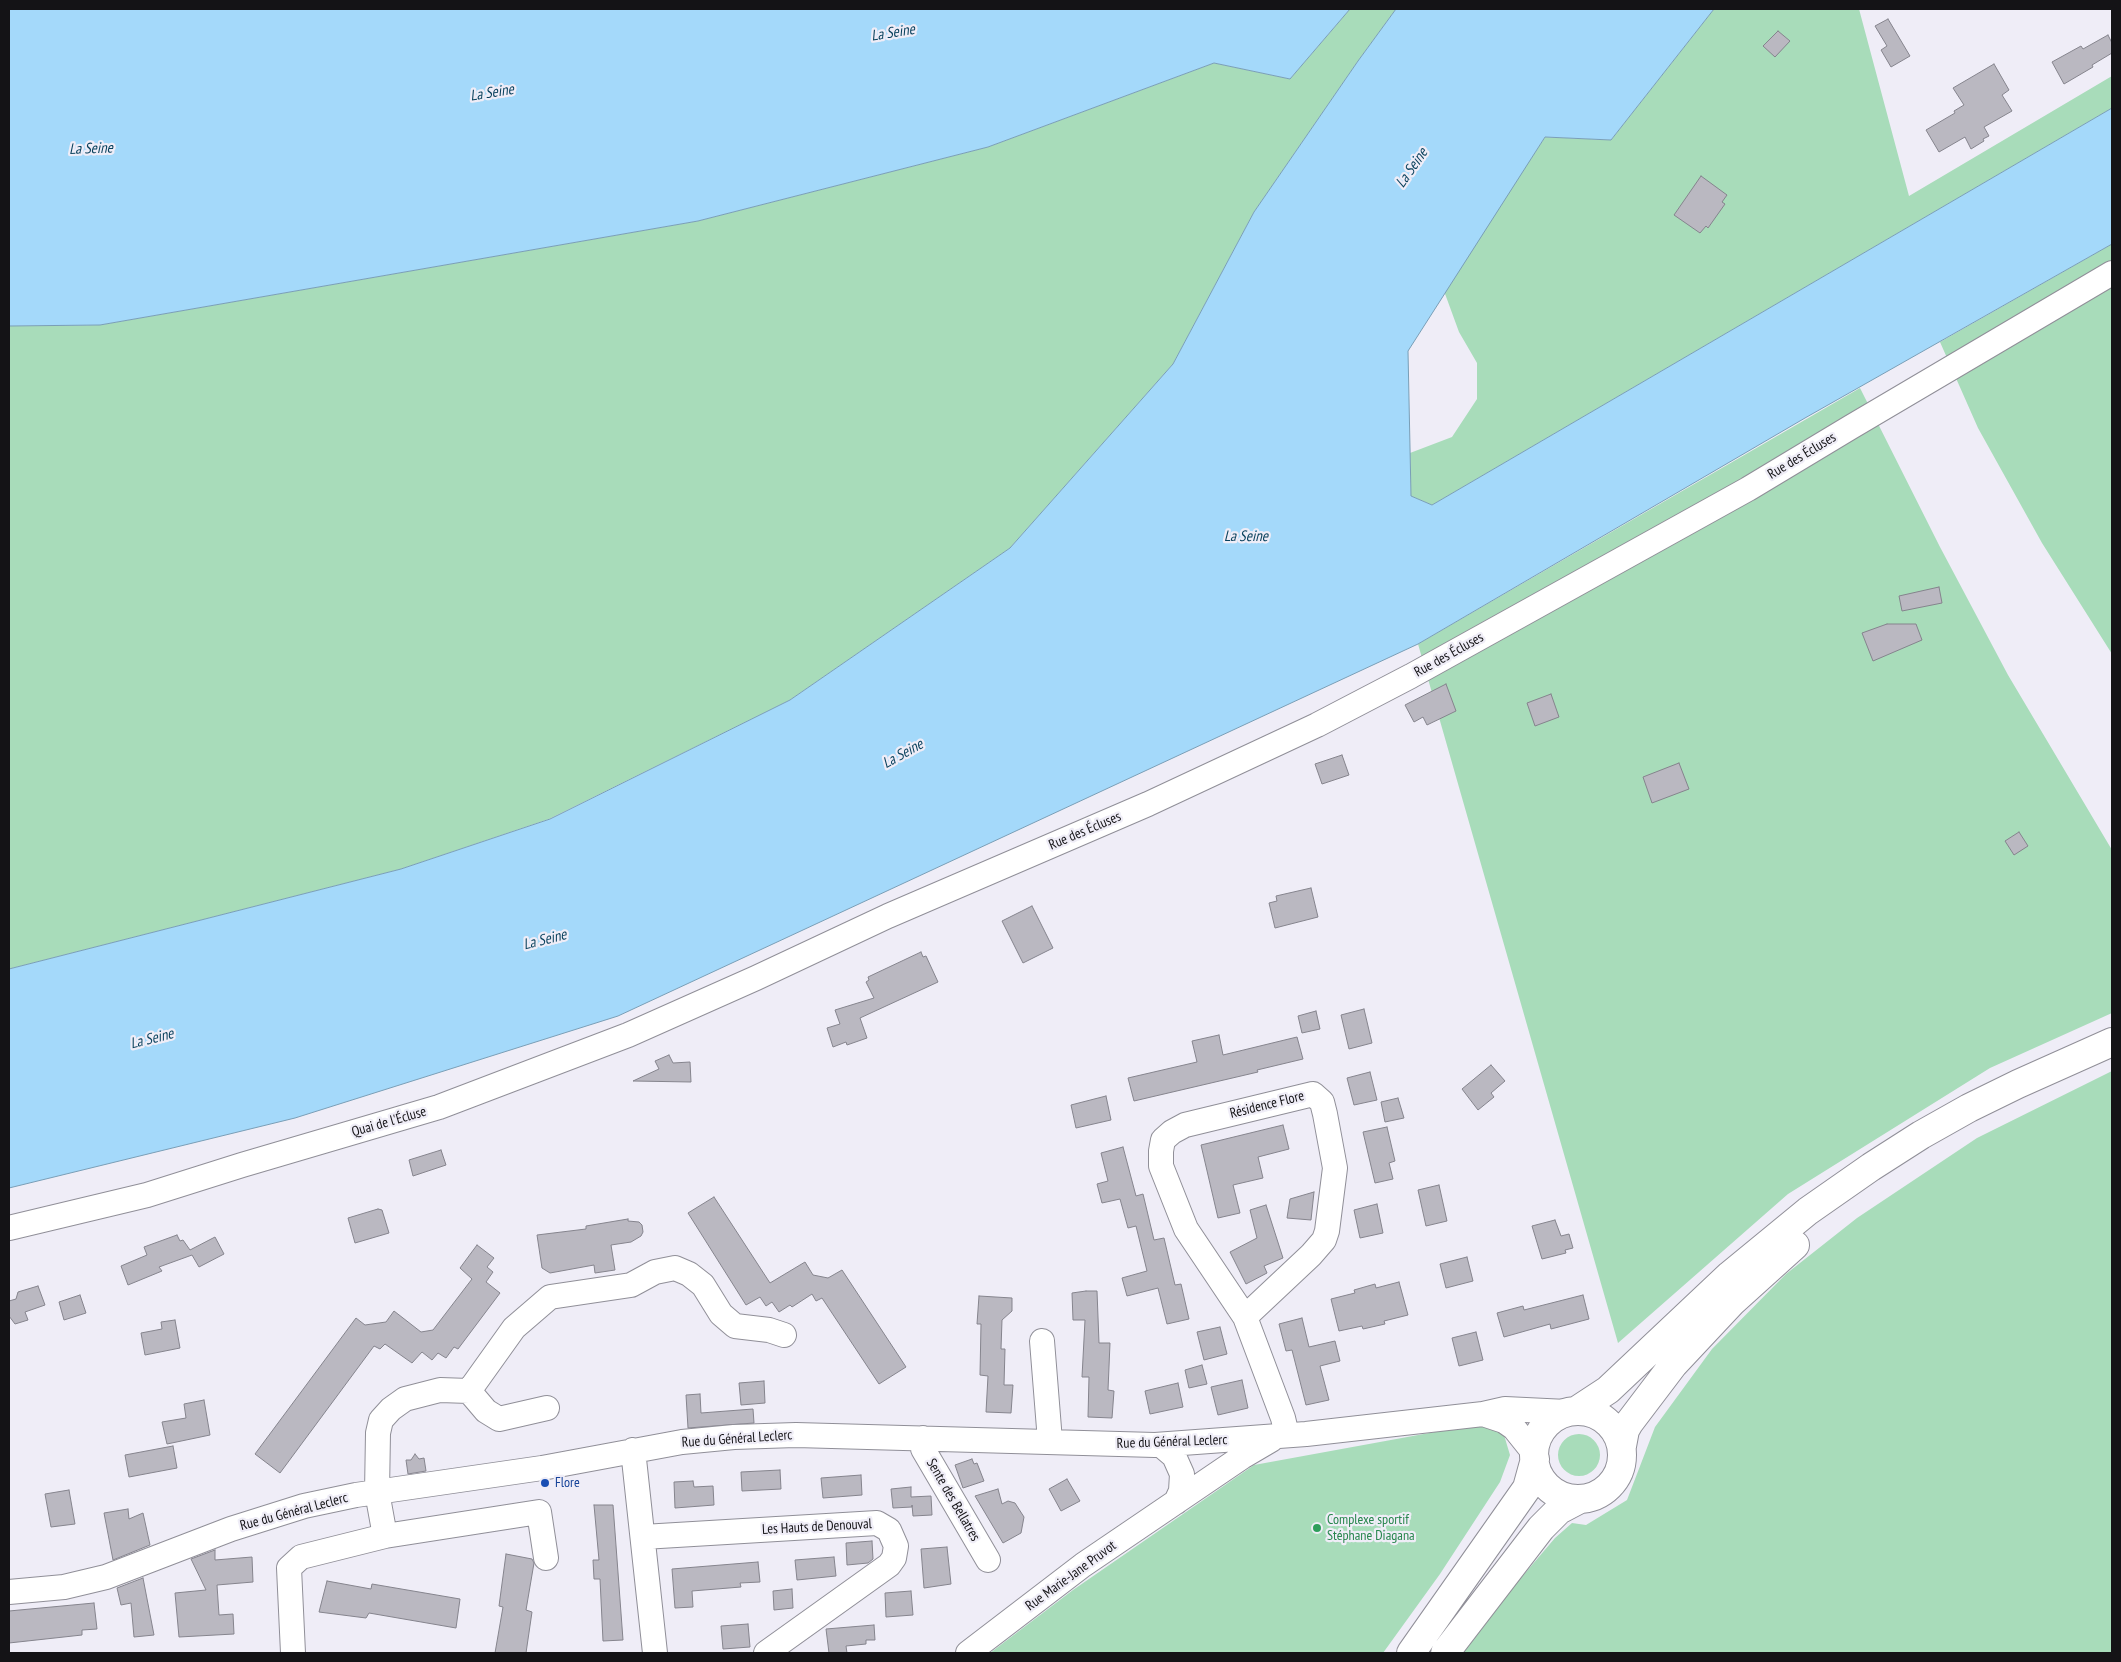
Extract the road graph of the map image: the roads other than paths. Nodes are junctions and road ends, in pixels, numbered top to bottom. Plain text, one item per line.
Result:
1 (2112, 274) edge
2 (756, 978) joint
3 (2112, 1042) edge
4 (2112, 1056) edge
5 (9, 1228) edge
6 (1244, 1317) junction
7 (784, 1336) dead end
8 (1042, 1341) dead end
9 (469, 1391) junction
10 (546, 1408) dead end
11 (1571, 1411) junction
12 (1483, 1414) junction
13 (1282, 1436) junction
14 (923, 1438) junction
15 (1050, 1441) junction
16 (1161, 1445) junction
17 (1622, 1446) junction
18 (633, 1450) junction
19 (1534, 1456) junction
20 (376, 1492) junction
21 (1580, 1499) junction
22 (1176, 1502) junction
23 (385, 1536) junction
24 (644, 1536) junction
25 (546, 1558) dead end
26 (988, 1560) dead end
27 (9, 1592) edge
28 (293, 1653) edge
29 (655, 1653) edge
30 (766, 1653) edge
31 (968, 1653) edge
32 (1411, 1653) edge
33 (1444, 1653) edge

1 - 2 street, Rue des Écluses
2 - 5 street, Quai de l'Écluse
3 - 11 main road
4 - 17 main road
6 - 6 street, Résidence Flore
6 - 13 street, Résidence Flore
7 - 9 street
8 - 15 street
9 - 10 street
9 - 20 street
11 - 12 street, Rue du Général Leclerc
11 - 17 main road
11 - 19 main road
12 - 13 street, Rue du Général Leclerc
12 - 19 street, Rue du Général Leclerc
13 - 16 street, Rue du Général Leclerc
13 - 22 street, Rue Marie-Jane Pruvot
14 - 15 street, Rue du Général Leclerc
14 - 18 street, Rue du Général Leclerc
14 - 26 street, Sente des Bellatres
15 - 16 street, Rue du Général Leclerc
16 - 22 street
17 - 21 main road
18 - 20 street, Rue du Général Leclerc
18 - 24 street
19 - 21 main road
19 - 32 main road
20 - 23 street
20 - 27 street, Rue du Général Leclerc
21 - 33 main road
22 - 31 street, Rue Marie-Jane Pruvot
23 - 25 street
23 - 28 street
24 - 29 street
24 - 30 street, Les Hauts de Denouval

